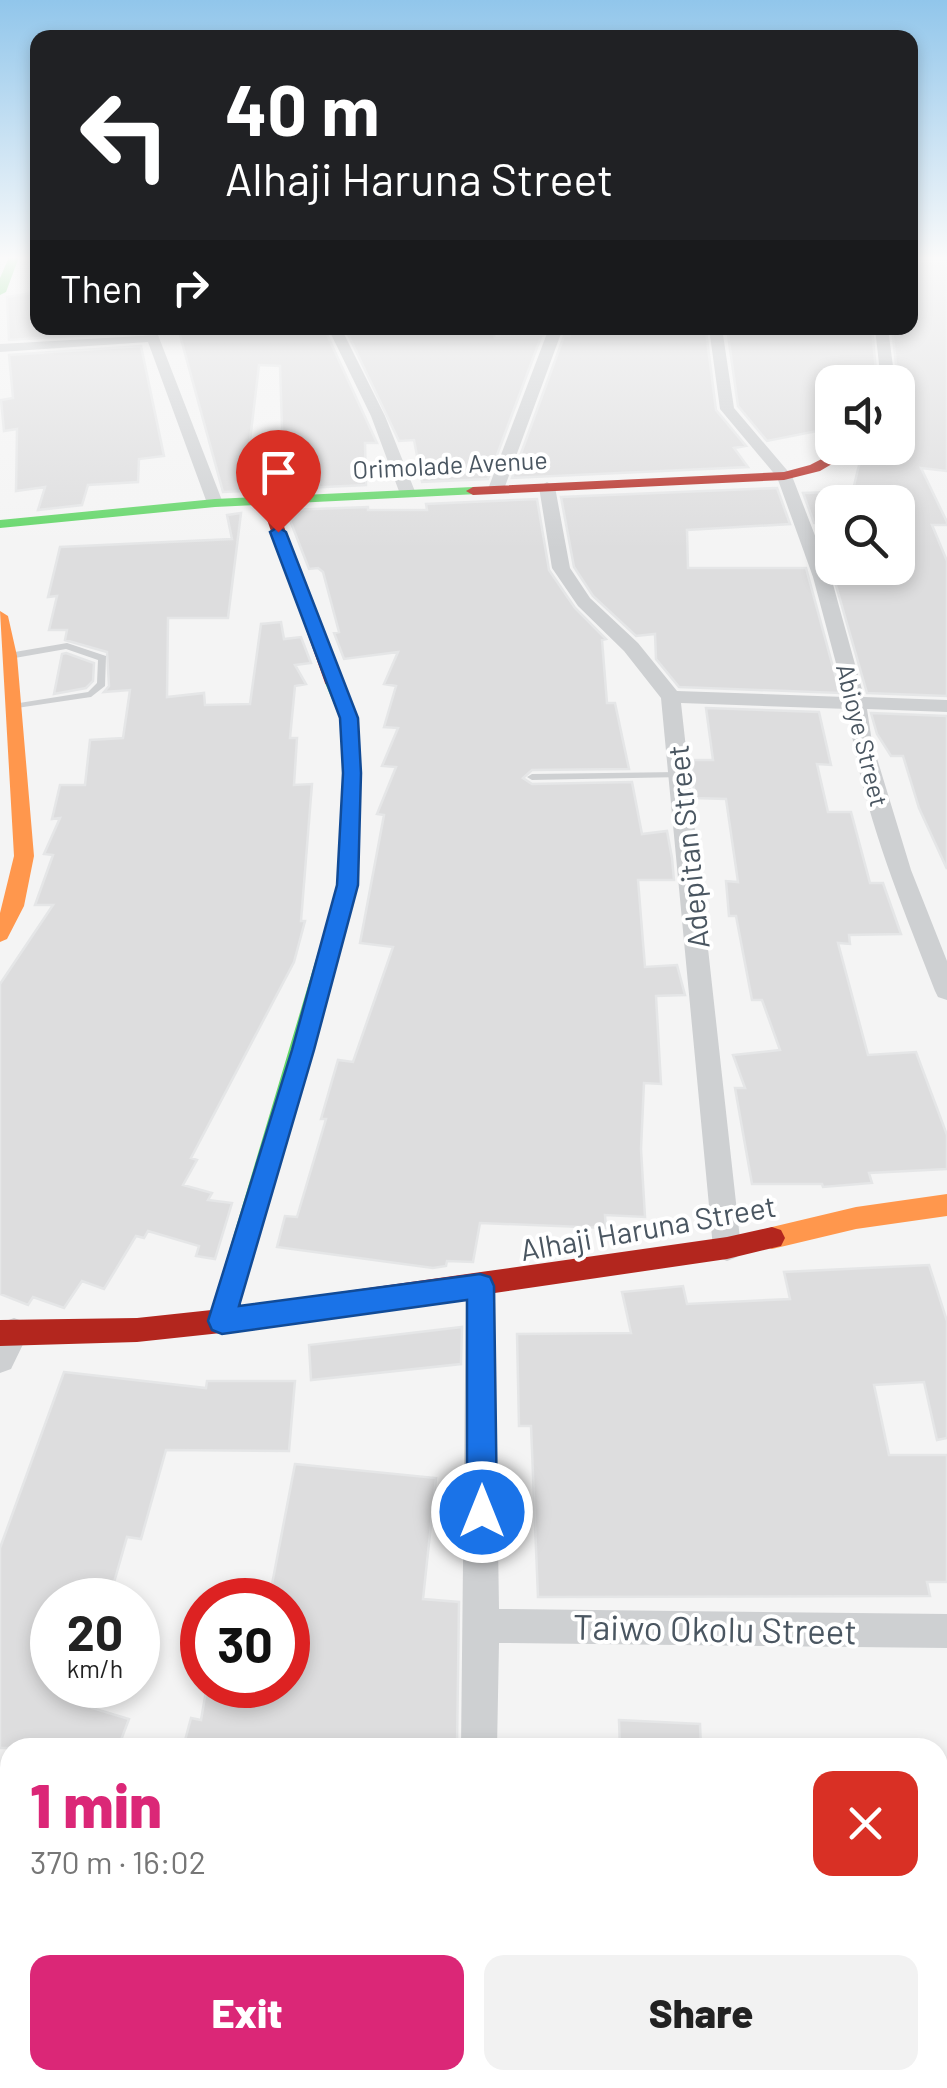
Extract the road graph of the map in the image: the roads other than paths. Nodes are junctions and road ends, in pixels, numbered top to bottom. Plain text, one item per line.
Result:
1 (159, 354) edge
2 (347, 354) edge
3 (546, 354) edge
4 (719, 354) edge
5 (821, 465) edge
6 (784, 476) junction
7 (547, 487) junction
8 (496, 489) junction
9 (408, 494) junction
10 (267, 500) junction
11 (214, 503) junction
12 (0, 524) edge
13 (0, 616) edge
14 (9, 656) junction
15 (671, 697) junction
16 (857, 706) junction
17 (947, 706) edge
18 (13, 707) junction
19 (679, 775) junction
20 (532, 778) dead end
21 (0, 934) edge
22 (947, 992) edge
23 (947, 1205) edge
24 (727, 1248) junction
25 (480, 1286) junction
26 (222, 1321) junction
27 (5, 1341) edge
28 (482, 1626) junction
29 (947, 1630) edge
30 (479, 1738) edge

1 - 11 street
2 - 9 street
3 - 8 street
4 - 6 street
5 - 6 street, Orimolade Avenue
6 - 7 street, Orimolade Avenue
6 - 16 street, Abioye Street
7 - 8 street, Orimolade Avenue
7 - 15 street
8 - 9 street, Orimolade Avenue
9 - 10 street, Orimolade Avenue
10 - 11 street, Orimolade Avenue
10 - 26 street
11 - 12 street, Orimolade Avenue
13 - 14 street
14 - 18 street
14 - 18 lane
15 - 16 street
15 - 19 street, Adepitan Street
16 - 17 street
16 - 22 street, Abioye Street
18 - 21 street
19 - 20 lane
19 - 24 street, Adepitan Street
23 - 24 street, Alhaji Haruna Street
24 - 25 street, Alhaji Haruna Street
25 - 26 street, Alhaji Haruna Street
25 - 28 street
26 - 27 street, Alhaji Haruna Street
28 - 29 street, Taiwo Okolu Street
28 - 30 street

